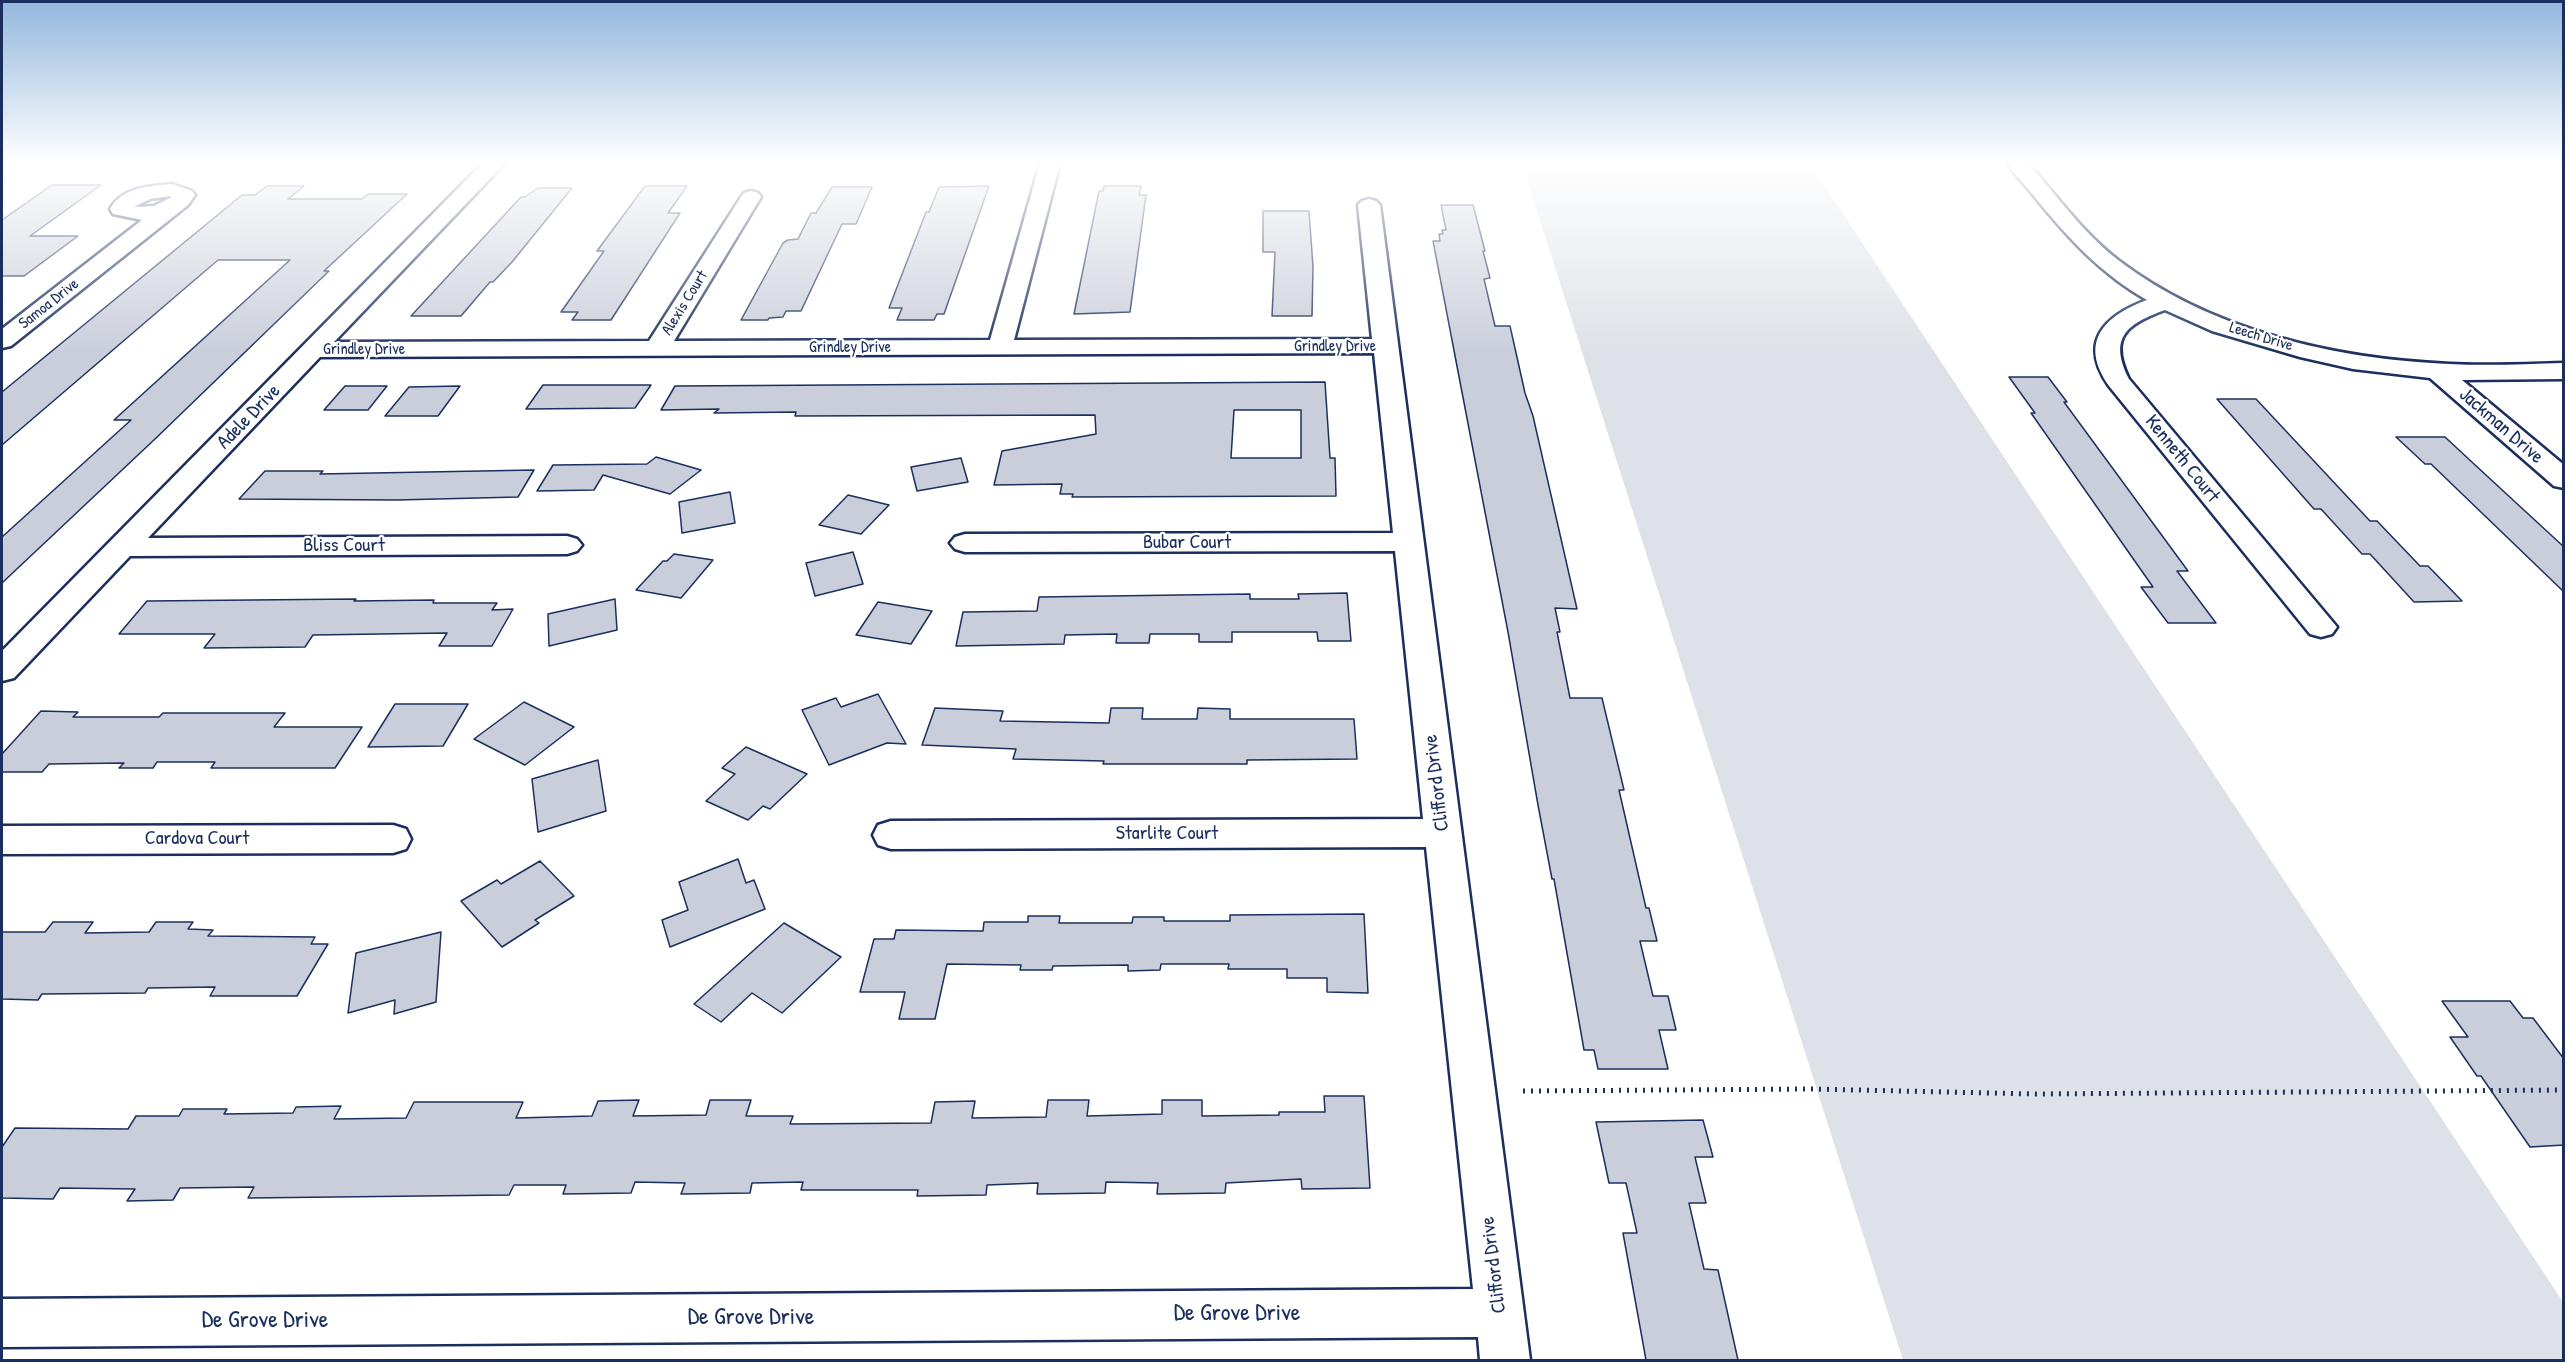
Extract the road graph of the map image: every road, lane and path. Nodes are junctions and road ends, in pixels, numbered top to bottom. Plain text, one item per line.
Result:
1 (135, 227) edge
2 (434, 227) edge
3 (732, 227) edge
4 (1033, 227) edge
5 (1371, 227) edge
6 (2075, 227) edge
7 (2166, 301) junction
8 (2, 341) edge
9 (1385, 346) junction
10 (1000, 348) junction
11 (657, 349) junction
12 (314, 350) junction
13 (2564, 371) edge
14 (2439, 372) junction
15 (2564, 480) edge
16 (1409, 542) junction
17 (965, 543) dead end
18 (567, 545) dead end
19 (121, 547) junction
20 (2320, 627) dead end
21 (2, 670) edge
22 (1443, 833) junction
23 (891, 836) dead end
24 (393, 839) dead end
25 (2, 840) edge
26 (2564, 1090) edge
27 (1523, 1091) dead end
28 (1500, 1313) junction
29 (2, 1323) edge
30 (1505, 1360) edge

1 - 8 street, Samoa Drive
2 - 12 street, Adele Drive
3 - 11 street, Alexis Court
4 - 10 street
5 - 9 street, Clifford Drive
6 - 7 street, Leech Drive
7 - 14 street, Leech Drive
7 - 20 street, Kenneth Court
9 - 10 street, Grindley Drive
9 - 16 street, Clifford Drive
10 - 11 street, Grindley Drive
11 - 12 street, Grindley Drive
12 - 19 street, Adele Drive
13 - 14 street, Leech Drive
14 - 15 street, Jackman Drive
16 - 17 street, Bubar Court
16 - 22 street, Clifford Drive
18 - 19 street, Bliss Court
19 - 21 street, Adele Drive
22 - 23 street, Starlite Court
22 - 28 street, Clifford Drive
24 - 25 street, Cardova Court
26 - 27 path
28 - 29 street, De Grove Drive
28 - 30 street, Clifford Drive

